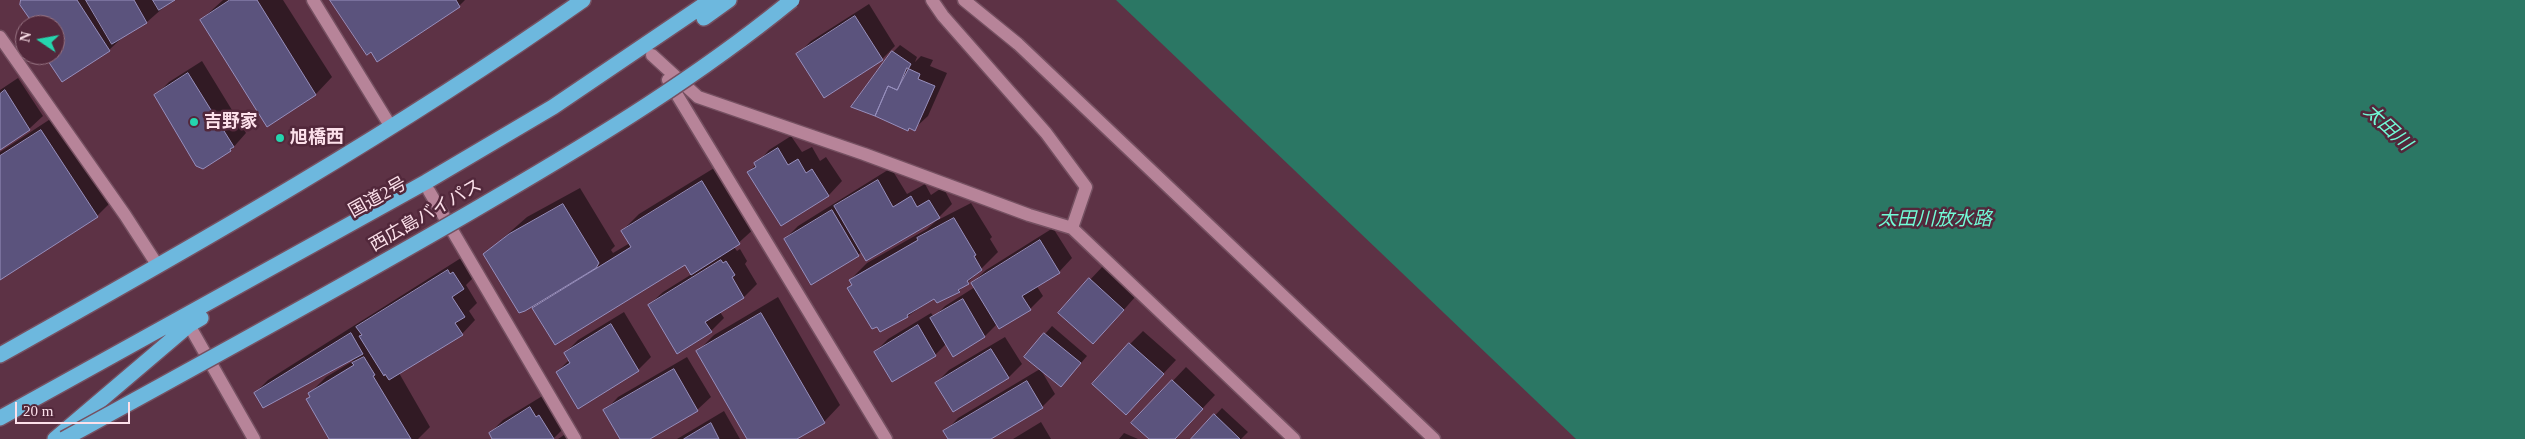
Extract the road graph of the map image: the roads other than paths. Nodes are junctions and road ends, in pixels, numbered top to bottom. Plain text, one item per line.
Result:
1 (314, 0) edge
2 (583, 0) edge
3 (711, 0) edge
4 (729, 0) edge
5 (792, 0) edge
6 (932, 0) edge
7 (964, 0) edge
8 (0, 37) edge
9 (652, 55) junction
10 (391, 127) junction
11 (429, 191) junction
12 (1072, 228) junction
13 (158, 266) junction
14 (188, 325) junction
15 (0, 355) edge
16 (0, 418) edge
17 (55, 439) edge
18 (64, 439) edge
19 (254, 439) edge
20 (575, 439) edge
21 (886, 439) edge
22 (1294, 439) edge
23 (1434, 439) edge

1 - 10 street
2 - 10 highway
3 - 16 highway, 西広島バイパス
4 - 9 highway, 国道2号
5 - 18 highway, 西広島バイパス, bridge
6 - 12 street
7 - 23 street
8 - 13 street
9 - 11 highway, 国道2号
9 - 12 street
9 - 21 street
10 - 13 highway
11 - 14 highway, 国道2号
11 - 20 street
12 - 22 street
13 - 15 highway
14 - 17 highway, 国道2号
14 - 19 street

